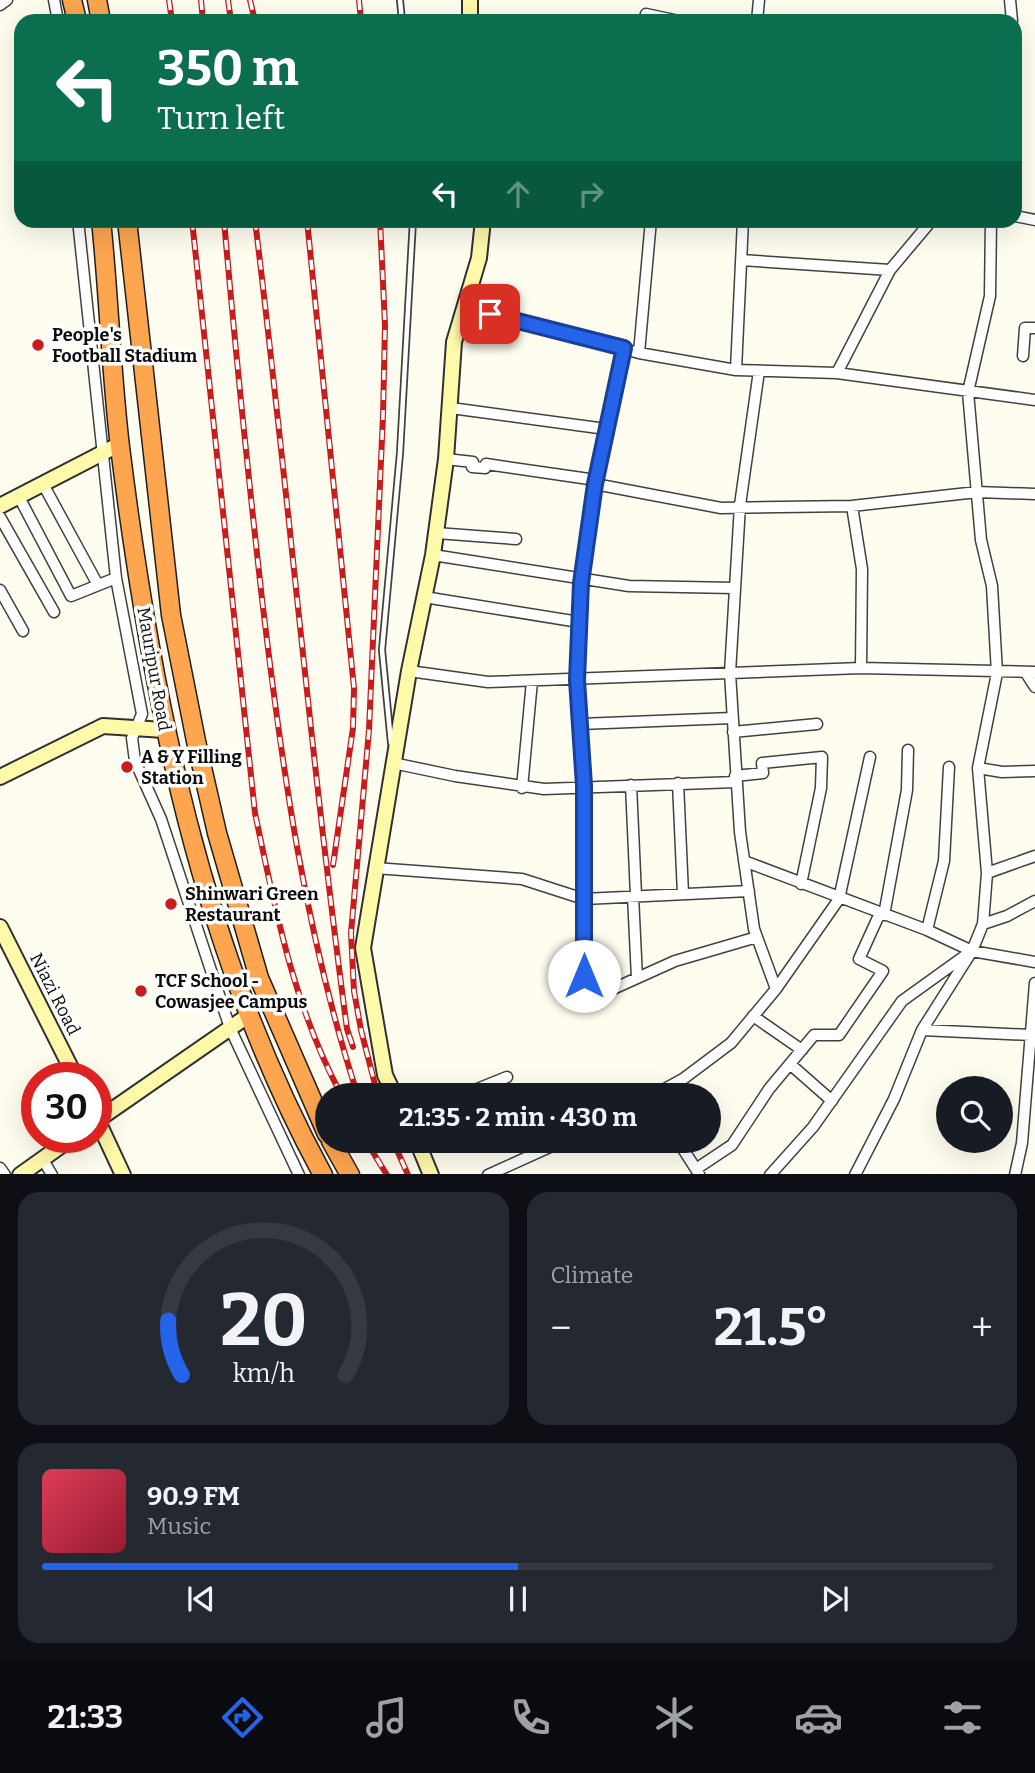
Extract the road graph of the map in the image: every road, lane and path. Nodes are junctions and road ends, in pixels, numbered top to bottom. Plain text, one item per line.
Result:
1 (7, 0) edge
2 (0, 5) edge
3 (79, 228) edge
4 (102, 228) edge
5 (128, 228) edge
6 (413, 228) edge
7 (482, 228) edge
8 (650, 228) edge
9 (743, 228) edge
10 (925, 228) edge
11 (991, 228) edge
12 (741, 260) junction
13 (890, 270) junction
14 (463, 307) junction
15 (1035, 328) edge
16 (624, 348) junction
17 (639, 353) junction
18 (1023, 356) dead end
19 (736, 370) junction
20 (759, 371) junction
21 (837, 373) junction
22 (968, 392) junction
23 (1035, 400) edge
24 (451, 408) junction
25 (606, 429) junction
26 (120, 444) junction
27 (102, 453) junction
28 (446, 459) junction
29 (596, 482) junction
30 (43, 484) junction
31 (977, 492) junction
32 (1035, 494) edge
33 (19, 497) junction
34 (740, 505) junction
35 (0, 506) edge
36 (852, 506) junction
37 (0, 517) edge
38 (436, 533) junction
39 (516, 538) dead end
40 (433, 555) junction
41 (582, 576) junction
42 (116, 578) junction
43 (98, 585) junction
44 (735, 588) junction
45 (0, 590) edge
46 (424, 597) junction
47 (54, 612) dead end
48 (579, 622) junction
49 (23, 631) dead end
50 (861, 668) junction
51 (409, 671) junction
52 (1031, 672) edge
53 (730, 673) junction
54 (997, 673) junction
55 (577, 680) junction
56 (532, 681) junction
57 (1035, 687) edge
58 (732, 718) junction
59 (580, 724) junction
60 (817, 724) dead end
61 (136, 728) junction
62 (164, 730) junction
63 (733, 732) junction
64 (908, 750) dead end
65 (870, 757) dead end
66 (393, 763) junction
67 (949, 767) dead end
68 (978, 768) junction
69 (1035, 771) edge
70 (0, 777) edge
71 (736, 779) junction
72 (678, 783) junction
73 (631, 785) junction
74 (584, 786) junction
75 (522, 788) junction
76 (1035, 856) edge
77 (744, 861) junction
78 (375, 869) junction
79 (987, 873) junction
80 (801, 884) junction
81 (748, 891) junction
82 (683, 894) junction
83 (635, 896) junction
84 (584, 899) junction
85 (839, 899) junction
86 (1035, 901) edge
87 (882, 914) junction
88 (983, 924) junction
89 (0, 927) edge
90 (927, 930) junction
91 (757, 937) junction
92 (972, 951) junction
93 (1035, 962) edge
94 (637, 978) junction
95 (1035, 983) edge
96 (776, 989) junction
97 (249, 1015) junction
98 (753, 1016) junction
99 (230, 1028) junction
100 (922, 1030) junction
101 (1030, 1035) junction
102 (802, 1050) junction
103 (1031, 1061) edge
104 (68, 1062) edge
105 (790, 1064) junction
106 (507, 1077) dead end
107 (389, 1083) edge
108 (492, 1083) edge
109 (676, 1083) edge
110 (832, 1101) junction
111 (315, 1106) edge
112 (112, 1110) edge
113 (1035, 1114) edge
114 (1023, 1119) junction
115 (112, 1151) edge
116 (50, 1153) edge
117 (338, 1153) edge
118 (423, 1153) edge
119 (536, 1153) edge
120 (686, 1153) edge
121 (42, 1158) junction
122 (0, 1168) edge
123 (698, 1172) edge
124 (5, 1174) edge
125 (20, 1174) edge
126 (52, 1174) edge
127 (123, 1174) edge
128 (299, 1174) edge
129 (323, 1174) edge
130 (350, 1174) edge
131 (431, 1174) edge
132 (488, 1174) edge
133 (770, 1174) edge
134 (855, 1174) edge
135 (1015, 1174) edge

1 - 2 street
3 - 27 street
4 - 26 highway, Mauripur Road
5 - 111 highway, Mauripur Road
6 - 66 lane
7 - 14 street
8 - 17 street
9 - 12 street
10 - 13 street
11 - 22 street
12 - 13 street
12 - 19 street
13 - 21 street
14 - 16 street
14 - 24 street
15 - 18 street
16 - 17 street
16 - 25 street
17 - 19 street
19 - 20 street
20 - 21 street
20 - 34 street
21 - 22 street
22 - 23 street
22 - 31 street
24 - 25 street
24 - 28 street
25 - 29 street
26 - 27 street
26 - 62 highway, Mauripur Road
27 - 30 street
27 - 42 street
28 - 29 street
28 - 38 street
29 - 34 street
29 - 41 street
30 - 33 street
30 - 43 street
31 - 32 street
31 - 36 street
31 - 54 street
33 - 35 street
33 - 43 street
34 - 36 street
34 - 44 street
36 - 50 street
37 - 47 street
38 - 39 street
38 - 40 street
40 - 41 street
40 - 46 street
41 - 44 street
41 - 48 street
42 - 43 street
42 - 61 street
44 - 53 street
45 - 49 street
46 - 48 street
46 - 51 street
48 - 55 street
50 - 53 street
50 - 54 street
51 - 56 street
51 - 66 street
52 - 54 street
52 - 57 street
53 - 55 street
53 - 58 street
54 - 68 street
55 - 56 street
55 - 59 street
56 - 75 street
58 - 59 street
58 - 63 street
59 - 74 street
60 - 63 street
61 - 62 street
61 - 70 street
61 - 99 street
62 - 97 highway, Mauripur Road
63 - 71 street
64 - 87 street
65 - 85 street
66 - 75 street
66 - 78 street
67 - 90 street
68 - 69 street
68 - 79 street
71 - 72 street
71 - 77 street
71 - 80 street
72 - 73 street
72 - 82 street
73 - 74 street
73 - 83 street
74 - 75 street
74 - 84 street
76 - 79 street
77 - 80 street
77 - 81 street
78 - 84 street
78 - 107 street
79 - 88 street
80 - 85 street
81 - 82 street
81 - 91 street
82 - 83 street
83 - 84 street
83 - 94 street
84 - 94 street
85 - 87 street
85 - 96 street
86 - 88 street
87 - 90 street
87 - 102 street
88 - 92 street
89 - 104 street, Niazi Road
90 - 92 street
91 - 94 street
91 - 96 street
92 - 93 street
92 - 100 street
92 - 110 street
95 - 101 street
96 - 98 street
97 - 99 street
97 - 129 highway, Mauripur Road
98 - 102 street
98 - 109 street
99 - 112 street
99 - 128 street
100 - 101 street
100 - 134 street
101 - 103 street
102 - 105 street
103 - 114 street
105 - 110 street
105 - 123 street
106 - 108 street
110 - 133 street
113 - 114 street
114 - 135 street
115 - 127 street
116 - 121 street
117 - 130 highway
118 - 131 street
119 - 132 street
120 - 123 street
121 - 125 street
121 - 126 street
122 - 124 street

